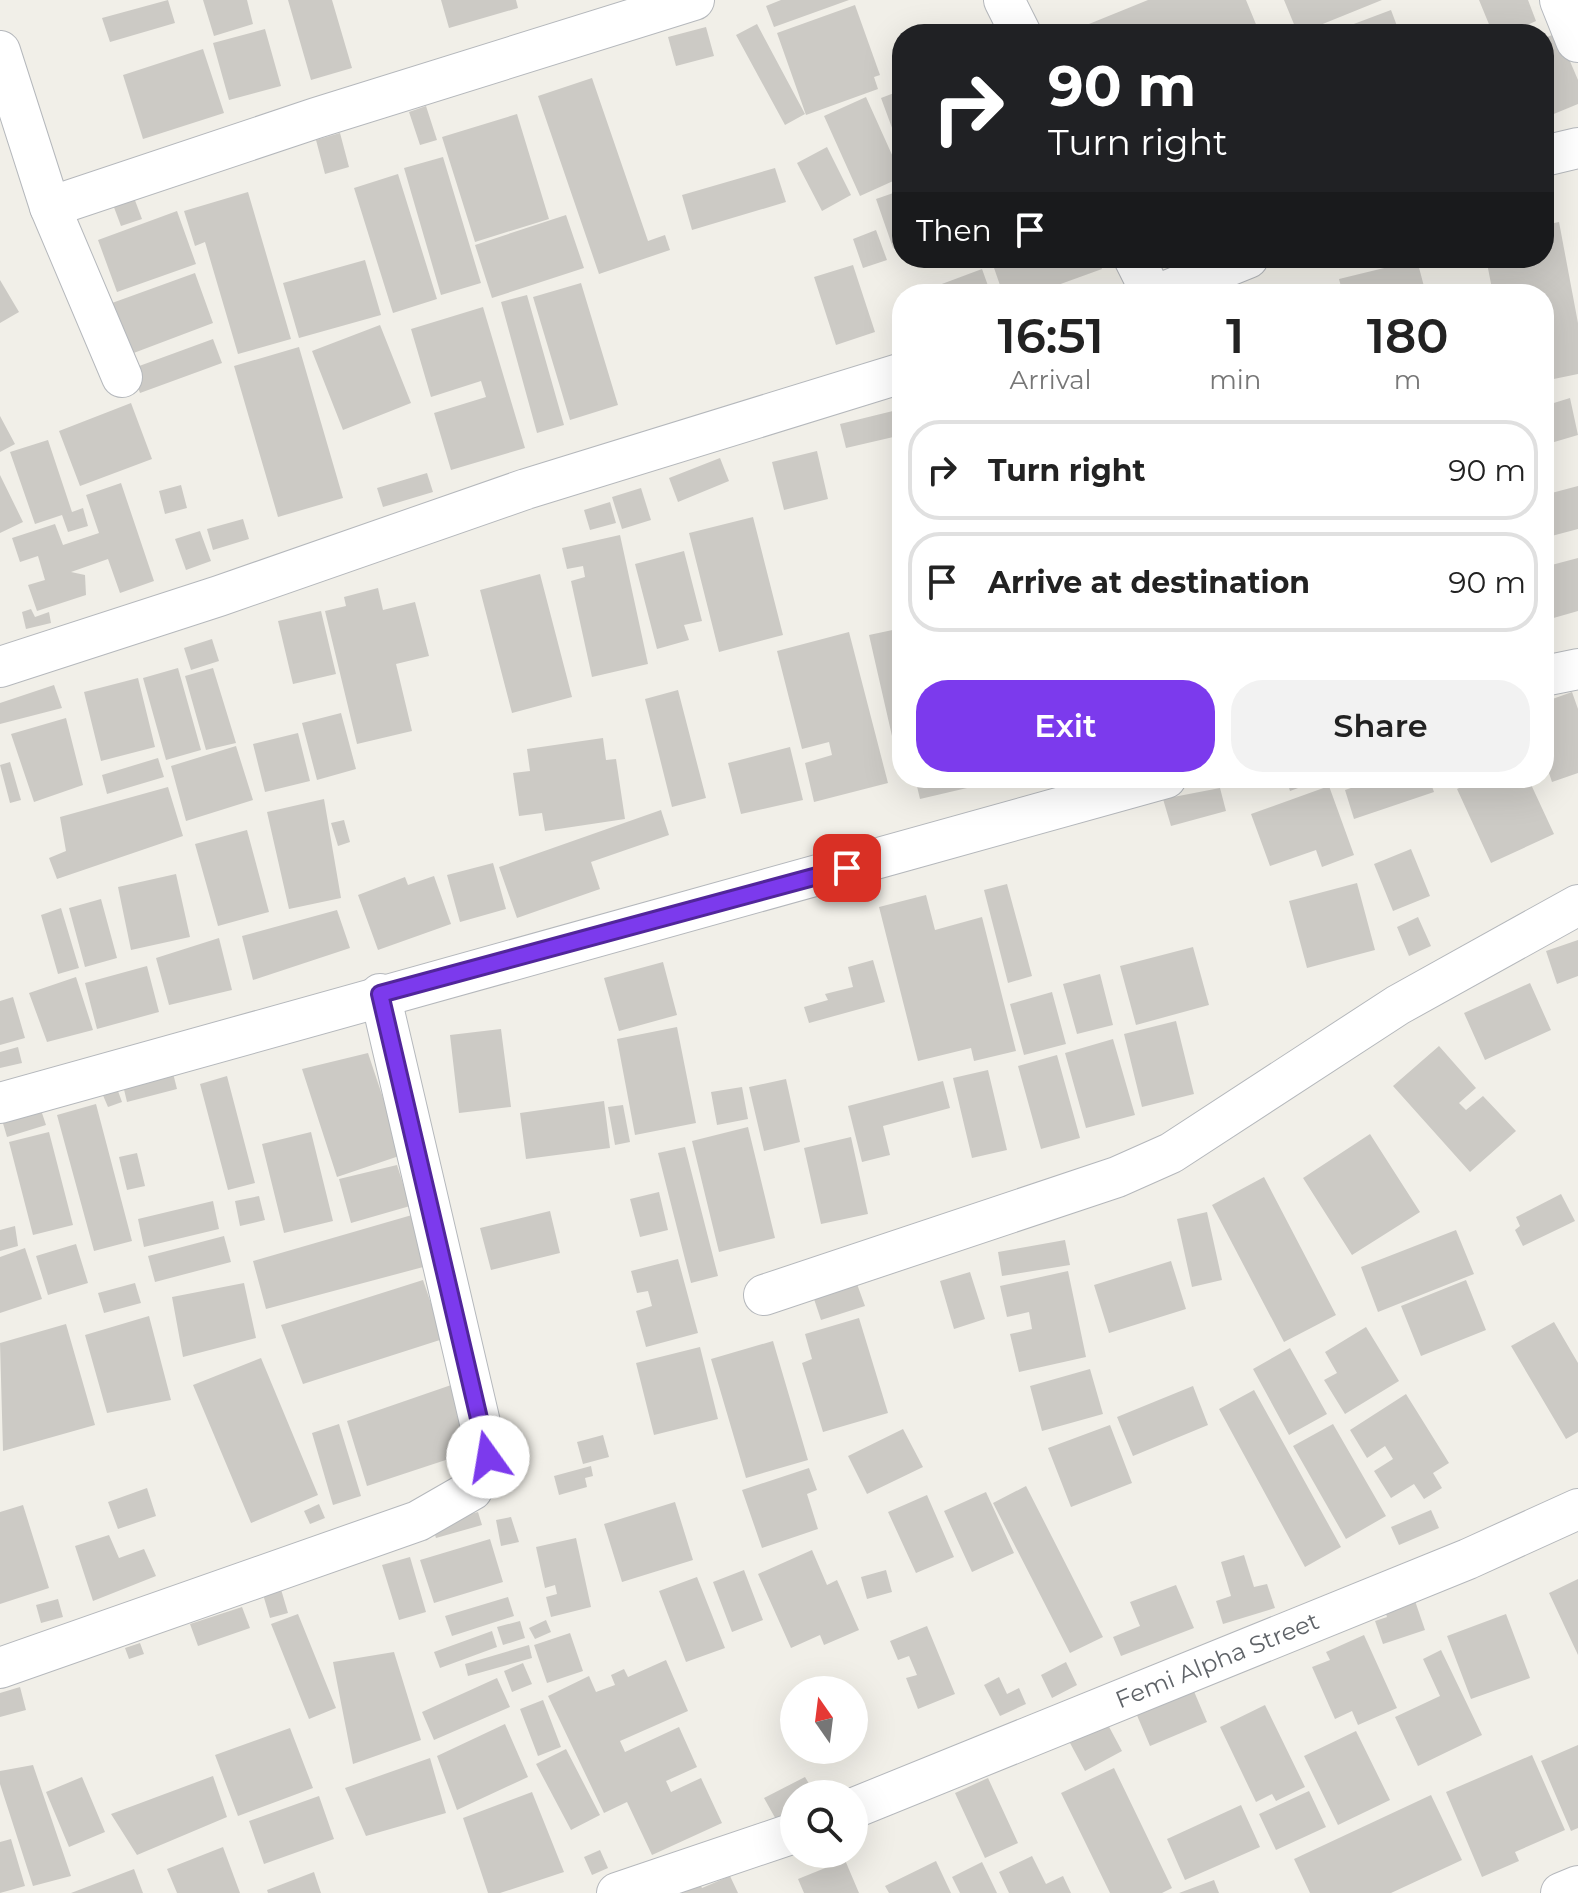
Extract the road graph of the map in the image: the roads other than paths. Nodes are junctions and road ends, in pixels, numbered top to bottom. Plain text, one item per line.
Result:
1 (694, 0) edge
2 (1004, 0) edge
3 (1562, 0) edge
4 (1016, 24) edge
5 (1578, 40) edge
6 (0, 51) edge
7 (1578, 148) edge
8 (1554, 154) edge
9 (50, 207) junction
10 (1223, 268) edge
11 (1184, 284) edge
12 (892, 376) edge
13 (122, 377) dead end
14 (0, 667) edge
15 (1578, 669) edge
16 (1554, 674) edge
17 (1130, 788) edge
18 (1578, 905) edge
19 (380, 994) junction
20 (0, 1103) edge
21 (764, 1295) dead end
22 (1578, 1509) edge
23 (0, 1668) edge
24 (868, 1802) edge
25 (780, 1838) edge
26 (1578, 1886) edge
27 (617, 1893) edge
28 (1561, 1893) edge

1 - 9 street
2 - 4 street
3 - 5 street
6 - 9 street
7 - 8 street
9 - 13 street
10 - 11 street
12 - 14 street
15 - 16 street
17 - 19 street
18 - 21 street
19 - 20 street
19 - 23 street
22 - 24 street, Femi Alpha Street
25 - 27 street
26 - 28 street

